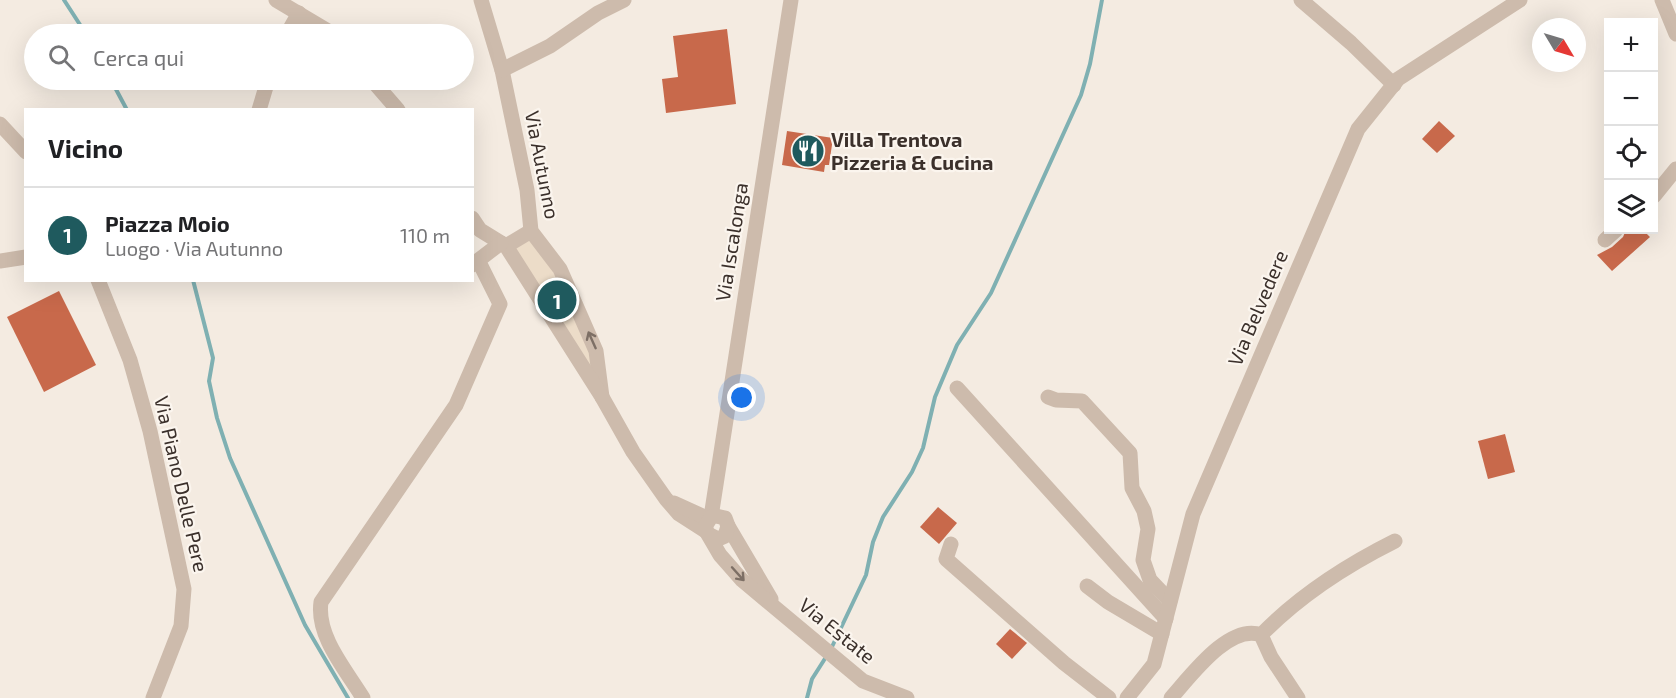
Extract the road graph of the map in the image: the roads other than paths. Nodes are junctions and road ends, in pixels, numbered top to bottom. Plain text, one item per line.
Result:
1 (276, 0) edge
2 (481, 0) edge
3 (624, 0) edge
4 (790, 0) edge
5 (1301, 0) edge
6 (1520, 0) edge
7 (1662, 0) edge
8 (299, 13) junction
9 (292, 24) edge
10 (317, 24) edge
11 (1676, 34) edge
12 (502, 70) junction
13 (1394, 85) junction
14 (265, 90) edge
15 (381, 90) edge
16 (260, 108) edge
17 (396, 108) edge
18 (0, 124) edge
19 (24, 150) edge
20 (1676, 169) edge
21 (1658, 190) edge
22 (474, 221) edge
23 (531, 231) junction
24 (504, 244) junction
25 (24, 257) edge
26 (0, 261) edge
27 (476, 264) edge
28 (99, 282) edge
29 (957, 388) dead end
30 (602, 397) junction
31 (1048, 397) dead end
32 (715, 524) junction
33 (1395, 541) dead end
34 (951, 544) dead end
35 (1087, 586) dead end
36 (1170, 601) junction
37 (775, 607) junction
38 (1164, 627) junction
39 (1261, 634) junction
40 (153, 698) edge
41 (363, 698) edge
42 (907, 698) edge
43 (1109, 698) edge
44 (1127, 698) edge
45 (1171, 698) edge
46 (1298, 698) edge

1 - 8 street
2 - 12 street, Via Autunno
3 - 12 street
4 - 32 street, Via Iscalonga
5 - 13 street
6 - 13 street, Via Belvedere
7 - 11 street
8 - 9 street
8 - 10 street
12 - 23 street, Via Autunno
13 - 36 street, Via Belvedere
14 - 16 street
15 - 17 street
18 - 19 street
20 - 21 street
22 - 24 street
23 - 24 street
30 -> 23 street, Via Autunno
24 - 27 street
24 - 30 street
25 - 26 street
27 - 41 street
28 - 40 street, Via Piano Delle Pere
29 - 38 street
30 - 32 street
31 - 36 street
32 - 37 street, Via Estate
32 -> 37 street, Via Estate
33 - 39 street
34 - 43 street
35 - 38 street
36 - 38 street, Via Belvedere
37 - 42 street, Via Estate
38 - 44 street, Via Belvedere
39 - 45 street
39 - 46 street

